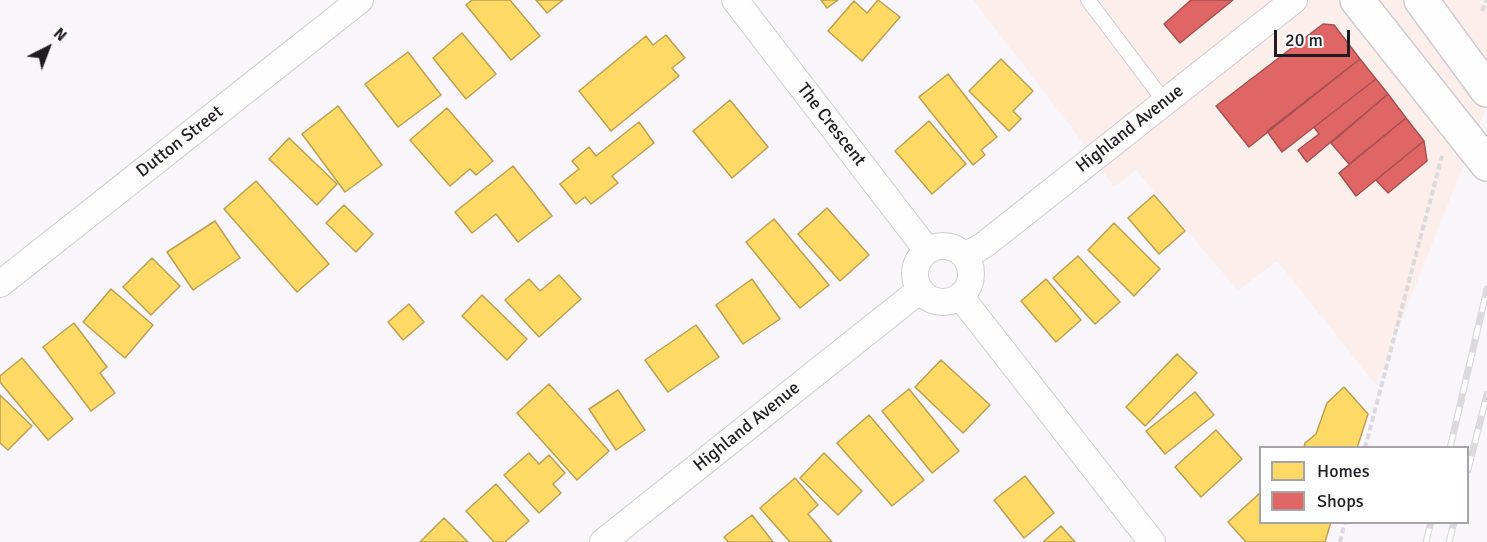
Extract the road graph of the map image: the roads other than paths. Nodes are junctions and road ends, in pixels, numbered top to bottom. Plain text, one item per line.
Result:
1 (360, 0) edge
2 (735, 0) edge
3 (1088, 0) edge
4 (1294, 0) edge
5 (1357, 0) edge
6 (1421, 0) edge
7 (1487, 90) edge
8 (1165, 102) junction
9 (1487, 164) edge
10 (927, 250) junction
11 (965, 256) junction
12 (0, 284) edge
13 (920, 290) junction
14 (960, 296) junction
15 (603, 542) edge
16 (1152, 542) edge

1 - 12 street, Dutton Street
2 - 10 street, The Crescent
3 - 8 lane
4 - 8 street, Highland Avenue
5 - 9 highway
6 - 7 highway
8 - 11 street, Highland Avenue
10 - 11 street
10 - 13 street
11 - 14 street
13 - 14 street
13 - 15 street, Highland Avenue
14 - 16 street

